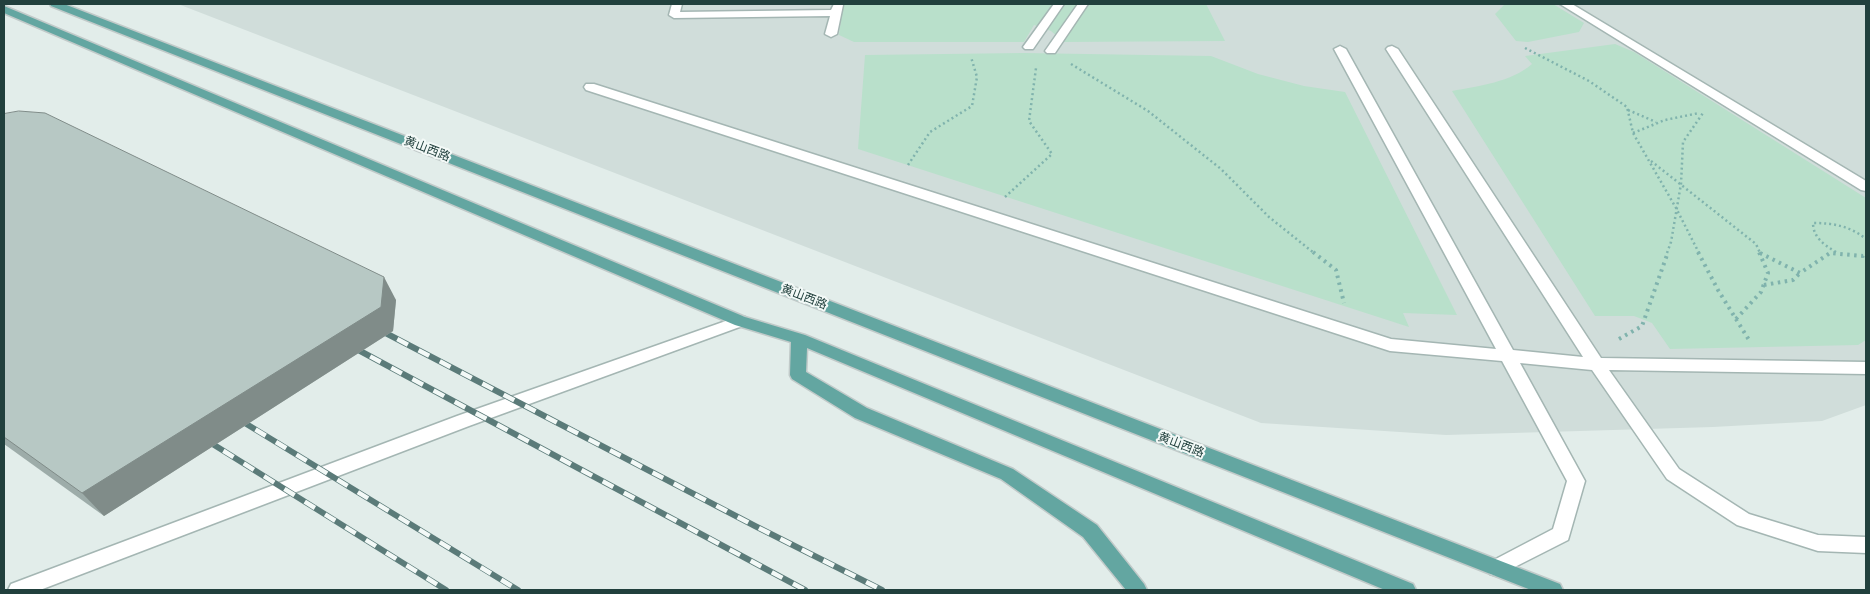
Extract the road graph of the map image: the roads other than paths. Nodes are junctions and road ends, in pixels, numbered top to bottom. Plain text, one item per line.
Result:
1 (55, 4) edge
2 (677, 4) edge
3 (1059, 4) edge
4 (1084, 4) edge
5 (1565, 4) edge
6 (837, 8) edge
7 (4, 10) edge
8 (831, 34) dead end
9 (1029, 47) road end
10 (1340, 49) dead end
11 (1392, 49) dead end
12 (1051, 52) road end
13 (590, 87) dead end
14 (1866, 187) edge
15 (740, 320) junction
16 (799, 339) junction
17 (1510, 358) junction
18 (1593, 359) junction
19 (1866, 368) edge
20 (1866, 545) edge
21 (1497, 568) junction
22 (18, 590) edge
23 (1137, 590) edge
24 (1406, 590) edge
25 (1553, 590) edge

1 - 21 main road, 黄山西路
2 - 6 street
3 - 9 street
4 - 12 street
5 - 14 street
6 - 8 street
7 - 15 main road
10 - 17 street
11 - 18 street
13 - 17 street
15 - 16 main road
15 - 22 street
16 - 23 main road
16 - 24 main road
17 - 18 street
17 - 21 street
18 - 19 street
18 - 20 street
21 - 25 main road, 黄山西路

